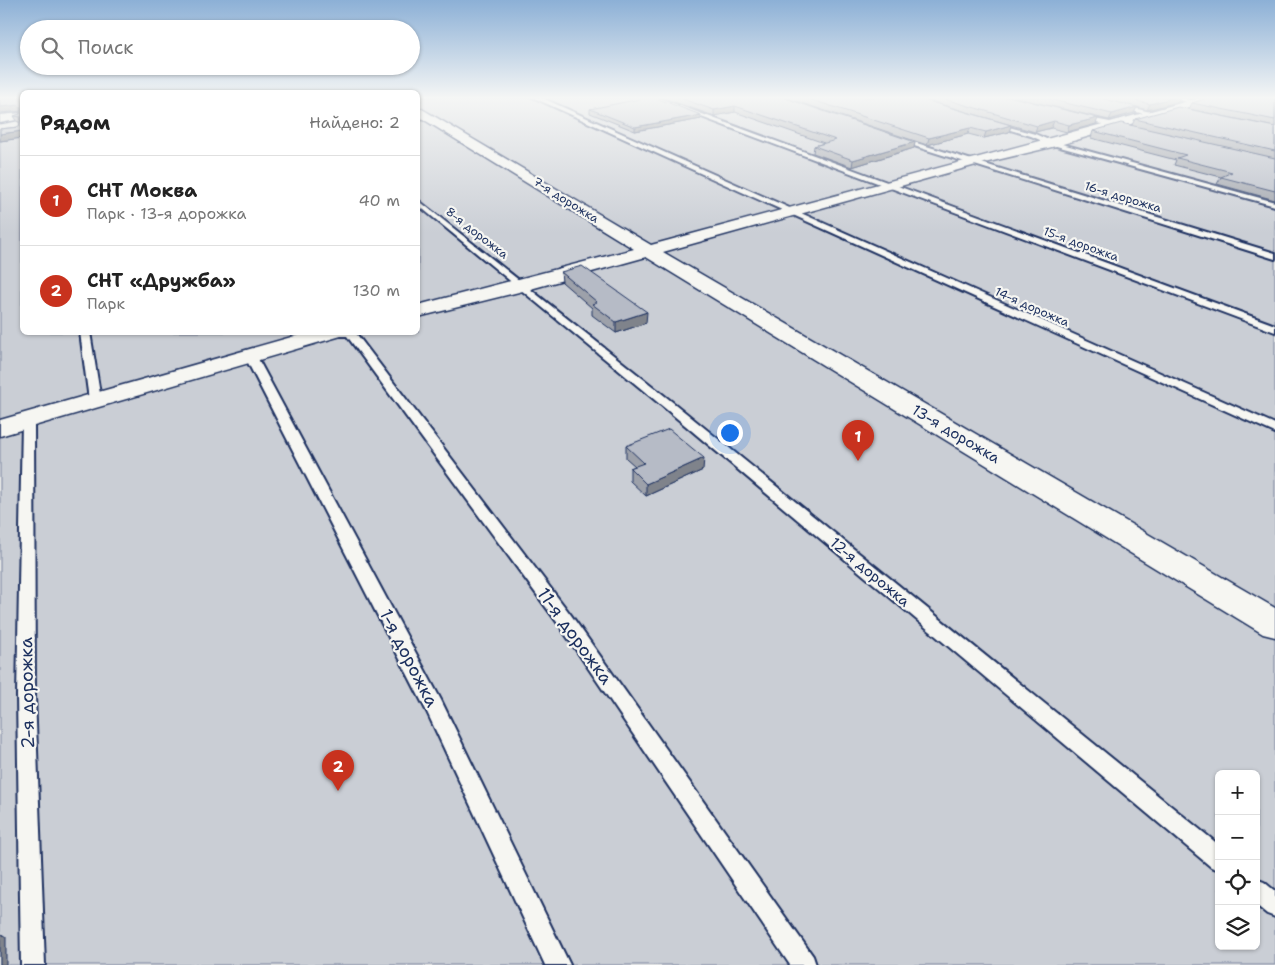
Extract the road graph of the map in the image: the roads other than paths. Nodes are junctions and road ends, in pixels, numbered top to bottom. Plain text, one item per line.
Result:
1 (471, 142) edge
2 (632, 142) edge
3 (769, 142) edge
4 (905, 142) edge
5 (1050, 142) joint
6 (968, 161) junction
7 (882, 184) junction
8 (420, 204) edge
9 (1275, 204) edge
10 (784, 210) junction
11 (643, 247) junction
12 (1275, 256) edge
13 (520, 286) junction
14 (420, 311) edge
15 (1275, 329) edge
16 (86, 335) edge
17 (321, 335) edge
18 (352, 335) edge
19 (250, 356) junction
20 (95, 400) junction
21 (28, 421) junction
22 (0, 428) edge
23 (1275, 429) edge
24 (1275, 624) edge
25 (1215, 856) edge
26 (1260, 893) edge
27 (1275, 906) edge
28 (34, 965) edge
29 (558, 965) edge
30 (804, 965) edge

1 - 11 street, 7-я дорожка
2 - 10 lane, 14-я дорожка
3 - 7 lane, 15-я дорожка
4 - 6 lane
5 - 6 street
5 - 9 lane
6 - 7 street
6 - 12 lane, 16-я дорожка
7 - 10 street
7 - 15 lane, 15-я дорожка
8 - 13 lane, 8-я дорожка
10 - 11 street
10 - 23 lane, 14-я дорожка
11 - 13 street
11 - 24 street, 13-я дорожка
13 - 14 street
13 - 25 lane, 12-я дорожка
16 - 20 lane
17 - 19 street
18 - 30 lane, 11-я дорожка
19 - 20 street
19 - 29 lane, 1-я дорожка
20 - 21 street
21 - 22 street
21 - 28 lane, 2-я дорожка
26 - 27 lane

